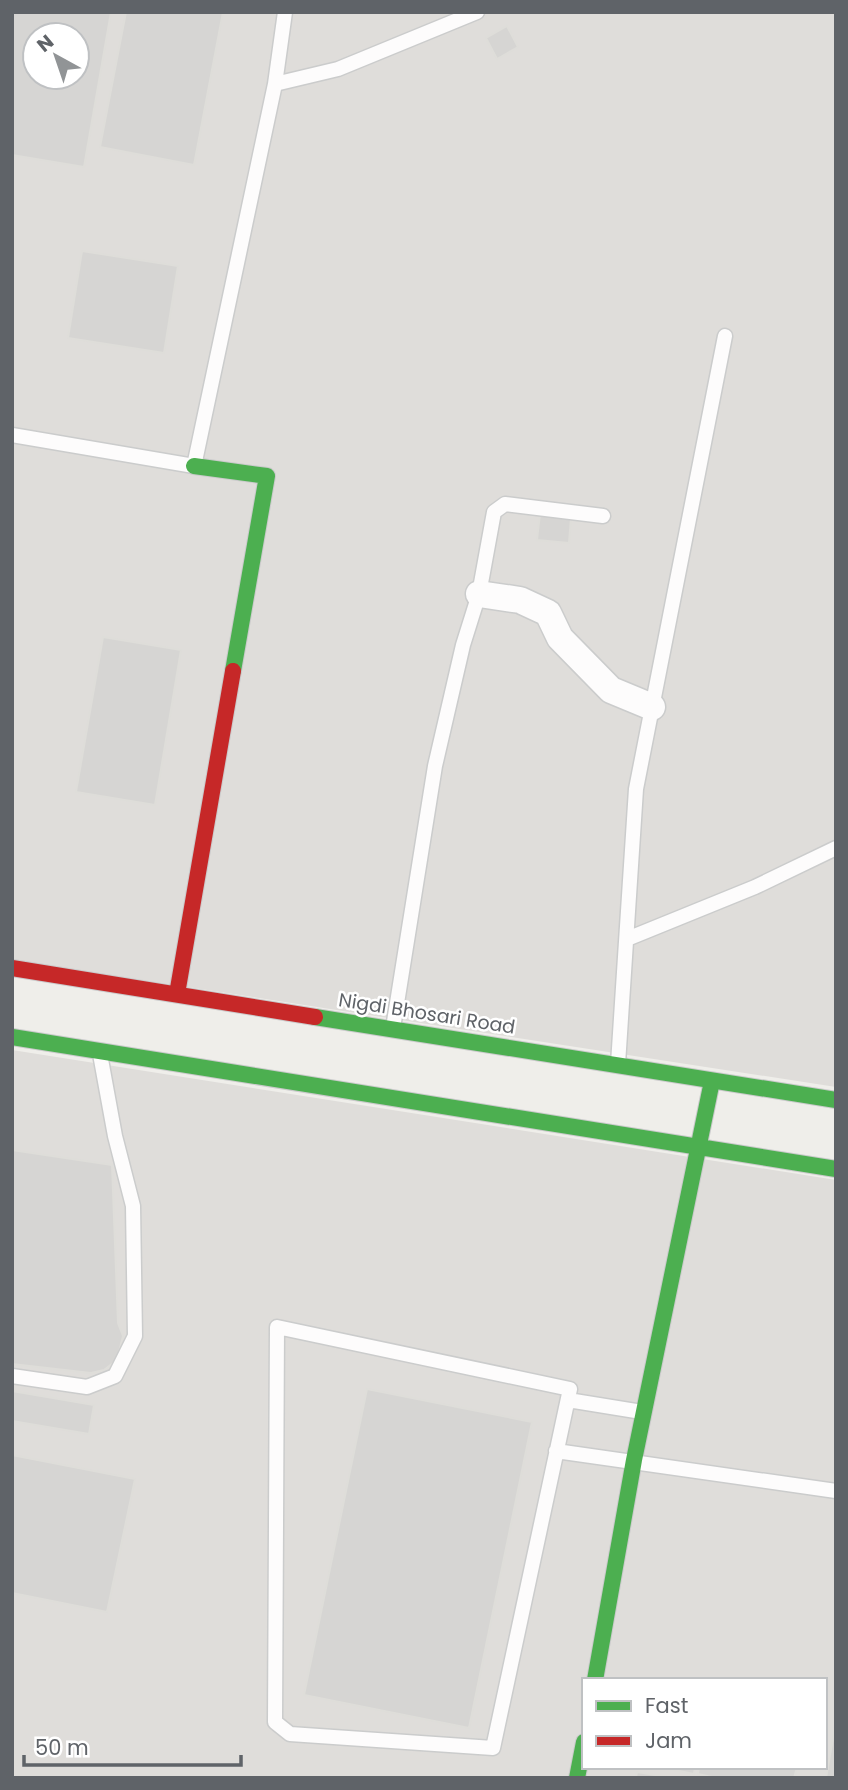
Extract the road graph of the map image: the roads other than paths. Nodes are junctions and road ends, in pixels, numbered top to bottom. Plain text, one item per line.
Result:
1 (285, 12) edge
2 (477, 12) edge
3 (275, 84) junction
4 (725, 336) dead end
5 (12, 435) edge
6 (194, 466) junction
7 (603, 516) dead end
8 (480, 593) junction
9 (652, 707) junction
10 (836, 848) edge
11 (627, 939) junction
12 (12, 968) edge
13 (177, 994) junction
14 (393, 1029) junction
15 (12, 1038) edge
16 (100, 1051) junction
17 (618, 1065) junction
18 (712, 1081) junction
19 (836, 1100) edge
20 (699, 1147) junction
21 (836, 1169) edge
22 (12, 1376) edge
23 (568, 1400) junction
24 (644, 1412) junction
25 (556, 1451) junction
26 (634, 1460) junction
27 (836, 1490) edge
28 (595, 1678) edge
29 (582, 1754) edge
30 (578, 1778) edge

1 - 3 lane
2 - 3 lane
3 - 6 lane
4 - 9 lane
5 - 6 lane
6 - 13 main road
7 - 8 lane
8 - 9 street
8 - 14 lane
9 - 11 lane
10 - 11 lane
11 - 17 lane
12 - 13 main road, Nigdi Bhosari Road
13 - 14 main road, Nigdi Bhosari Road
14 - 17 main road, Nigdi Bhosari Road
15 - 16 main road
16 - 20 main road
16 - 22 lane
17 - 18 main road, Nigdi Bhosari Road
18 - 19 main road, Nigdi Bhosari Road
18 - 20 main road
20 - 21 main road
20 - 24 main road
23 - 24 lane
23 - 25 lane
23 - 25 lane
24 - 26 main road
25 - 26 lane
26 - 27 lane
26 - 28 main road
29 - 30 main road

